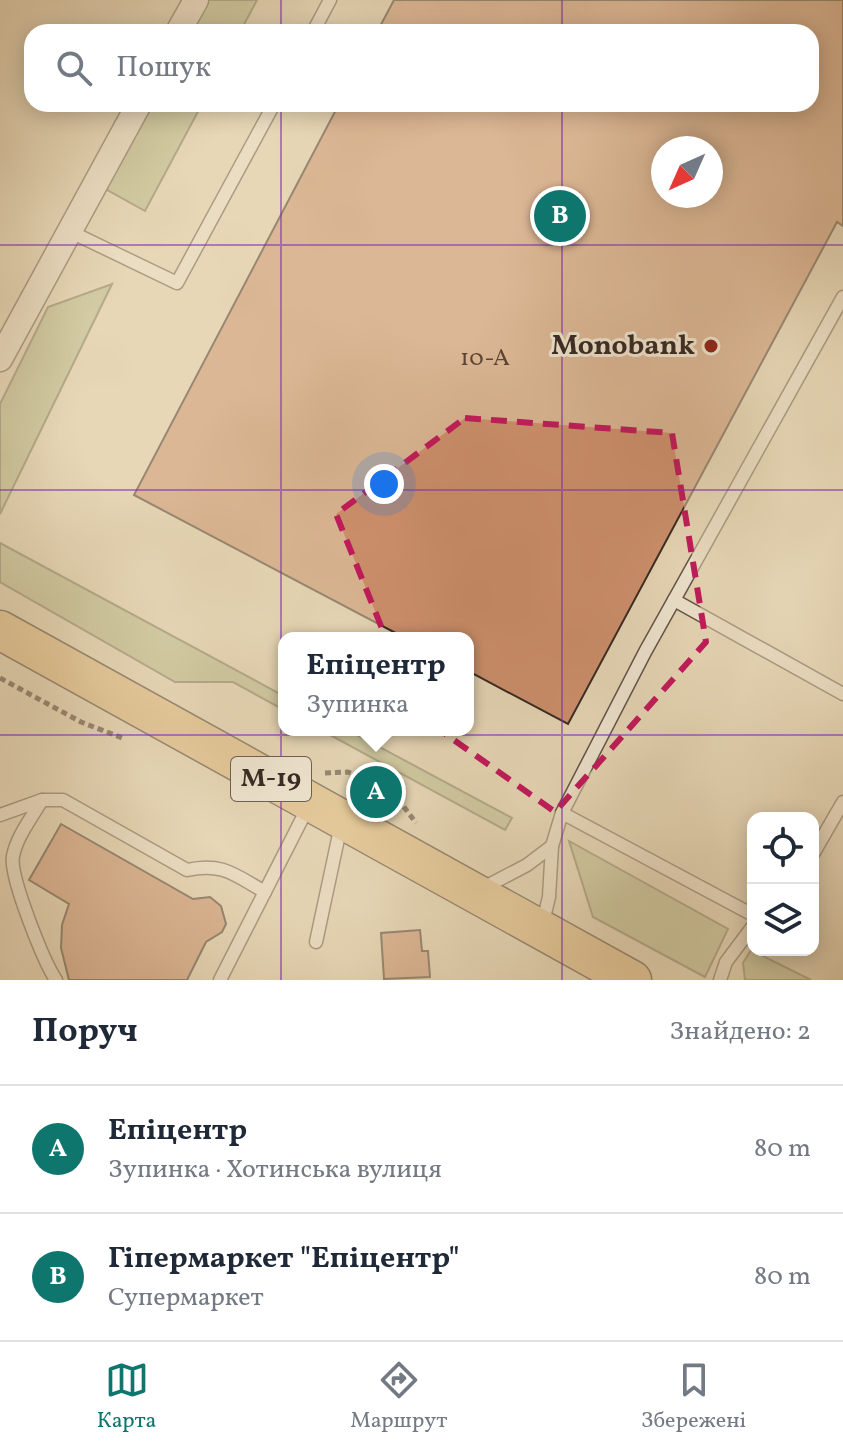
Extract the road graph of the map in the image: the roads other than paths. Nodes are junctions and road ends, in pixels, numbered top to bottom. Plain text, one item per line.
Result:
1 (196, 0) edge
2 (330, 0) edge
3 (182, 24) edge
4 (317, 24) edge
5 (135, 112) edge
6 (270, 112) edge
7 (71, 232) junction
8 (843, 297) edge
9 (0, 359) edge
10 (674, 600) junction
11 (0, 630) edge
12 (843, 694) edge
13 (42, 800) junction
14 (843, 802) edge
15 (327, 810) junction
16 (562, 813) junction
17 (0, 815) edge
18 (819, 844) edge
19 (552, 846) junction
20 (265, 892) junction
21 (475, 892) junction
22 (747, 912) edge
23 (541, 929) junction
24 (747, 934) edge
25 (316, 942) dead end
26 (56, 980) edge
27 (220, 980) edge
28 (632, 980) edge
29 (720, 980) edge

1 - 3 street
2 - 4 lane
5 - 7 street
6 - 7 lane
7 - 9 street
8 - 10 lane
10 - 12 lane
10 - 16 lane
11 - 15 highway, М-19
13 - 17 lane
13 - 20 lane
13 - 26 lane
14 - 18 lane
15 - 20 lane
15 - 21 highway, М-19
15 - 25 lane
16 - 19 lane
16 - 22 lane
19 - 21 lane
19 - 23 lane
20 - 27 lane
21 - 23 highway, М-19
23 - 28 highway, М-19
24 - 29 lane

